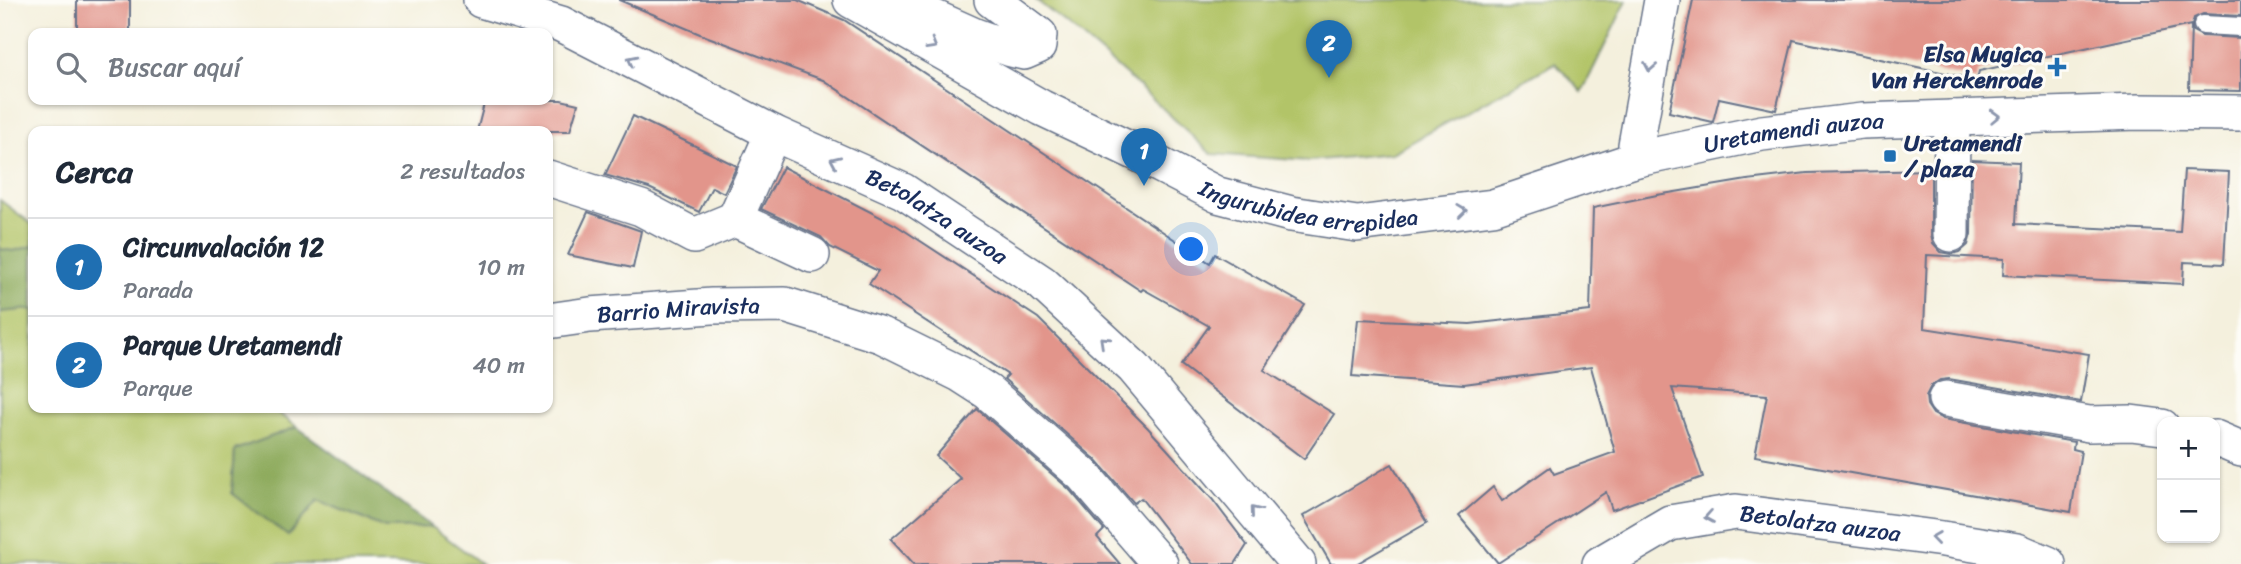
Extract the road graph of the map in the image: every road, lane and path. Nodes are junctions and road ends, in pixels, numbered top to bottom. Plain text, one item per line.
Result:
1 (481, 0) edge
2 (851, 0) edge
3 (894, 0) edge
4 (992, 0) edge
5 (1662, 0) edge
6 (2203, 25) dead end
7 (2241, 26) edge
8 (2241, 113) edge
9 (1952, 118) junction
10 (773, 133) junction
11 (1637, 159) junction
12 (553, 180) edge
13 (735, 219) junction
14 (1951, 234) dead end
15 (813, 255) dead end
16 (553, 320) edge
17 (1946, 399) dead end
18 (2157, 427) edge
19 (2220, 440) edge
20 (2241, 449) edge
21 (1160, 564) edge
22 (1298, 564) edge
23 (1600, 564) edge
24 (2048, 564) edge

10 -> 1 street, Betolatza auzoa
2 -> 11 street, Ingurubidea errepidea
3 - 4 street
5 -> 11 street
6 - 7 lane
9 -> 8 street, Uretamendi auzoa
9 - 11 street, Uretamendi auzoa
9 - 14 street
10 - 13 street
22 -> 10 street, Betolatza auzoa
12 - 13 street
13 - 15 street
16 - 21 street, Barrio Miravista
17 - 18 street
19 - 20 street
24 -> 23 street, Betolatza auzoa

